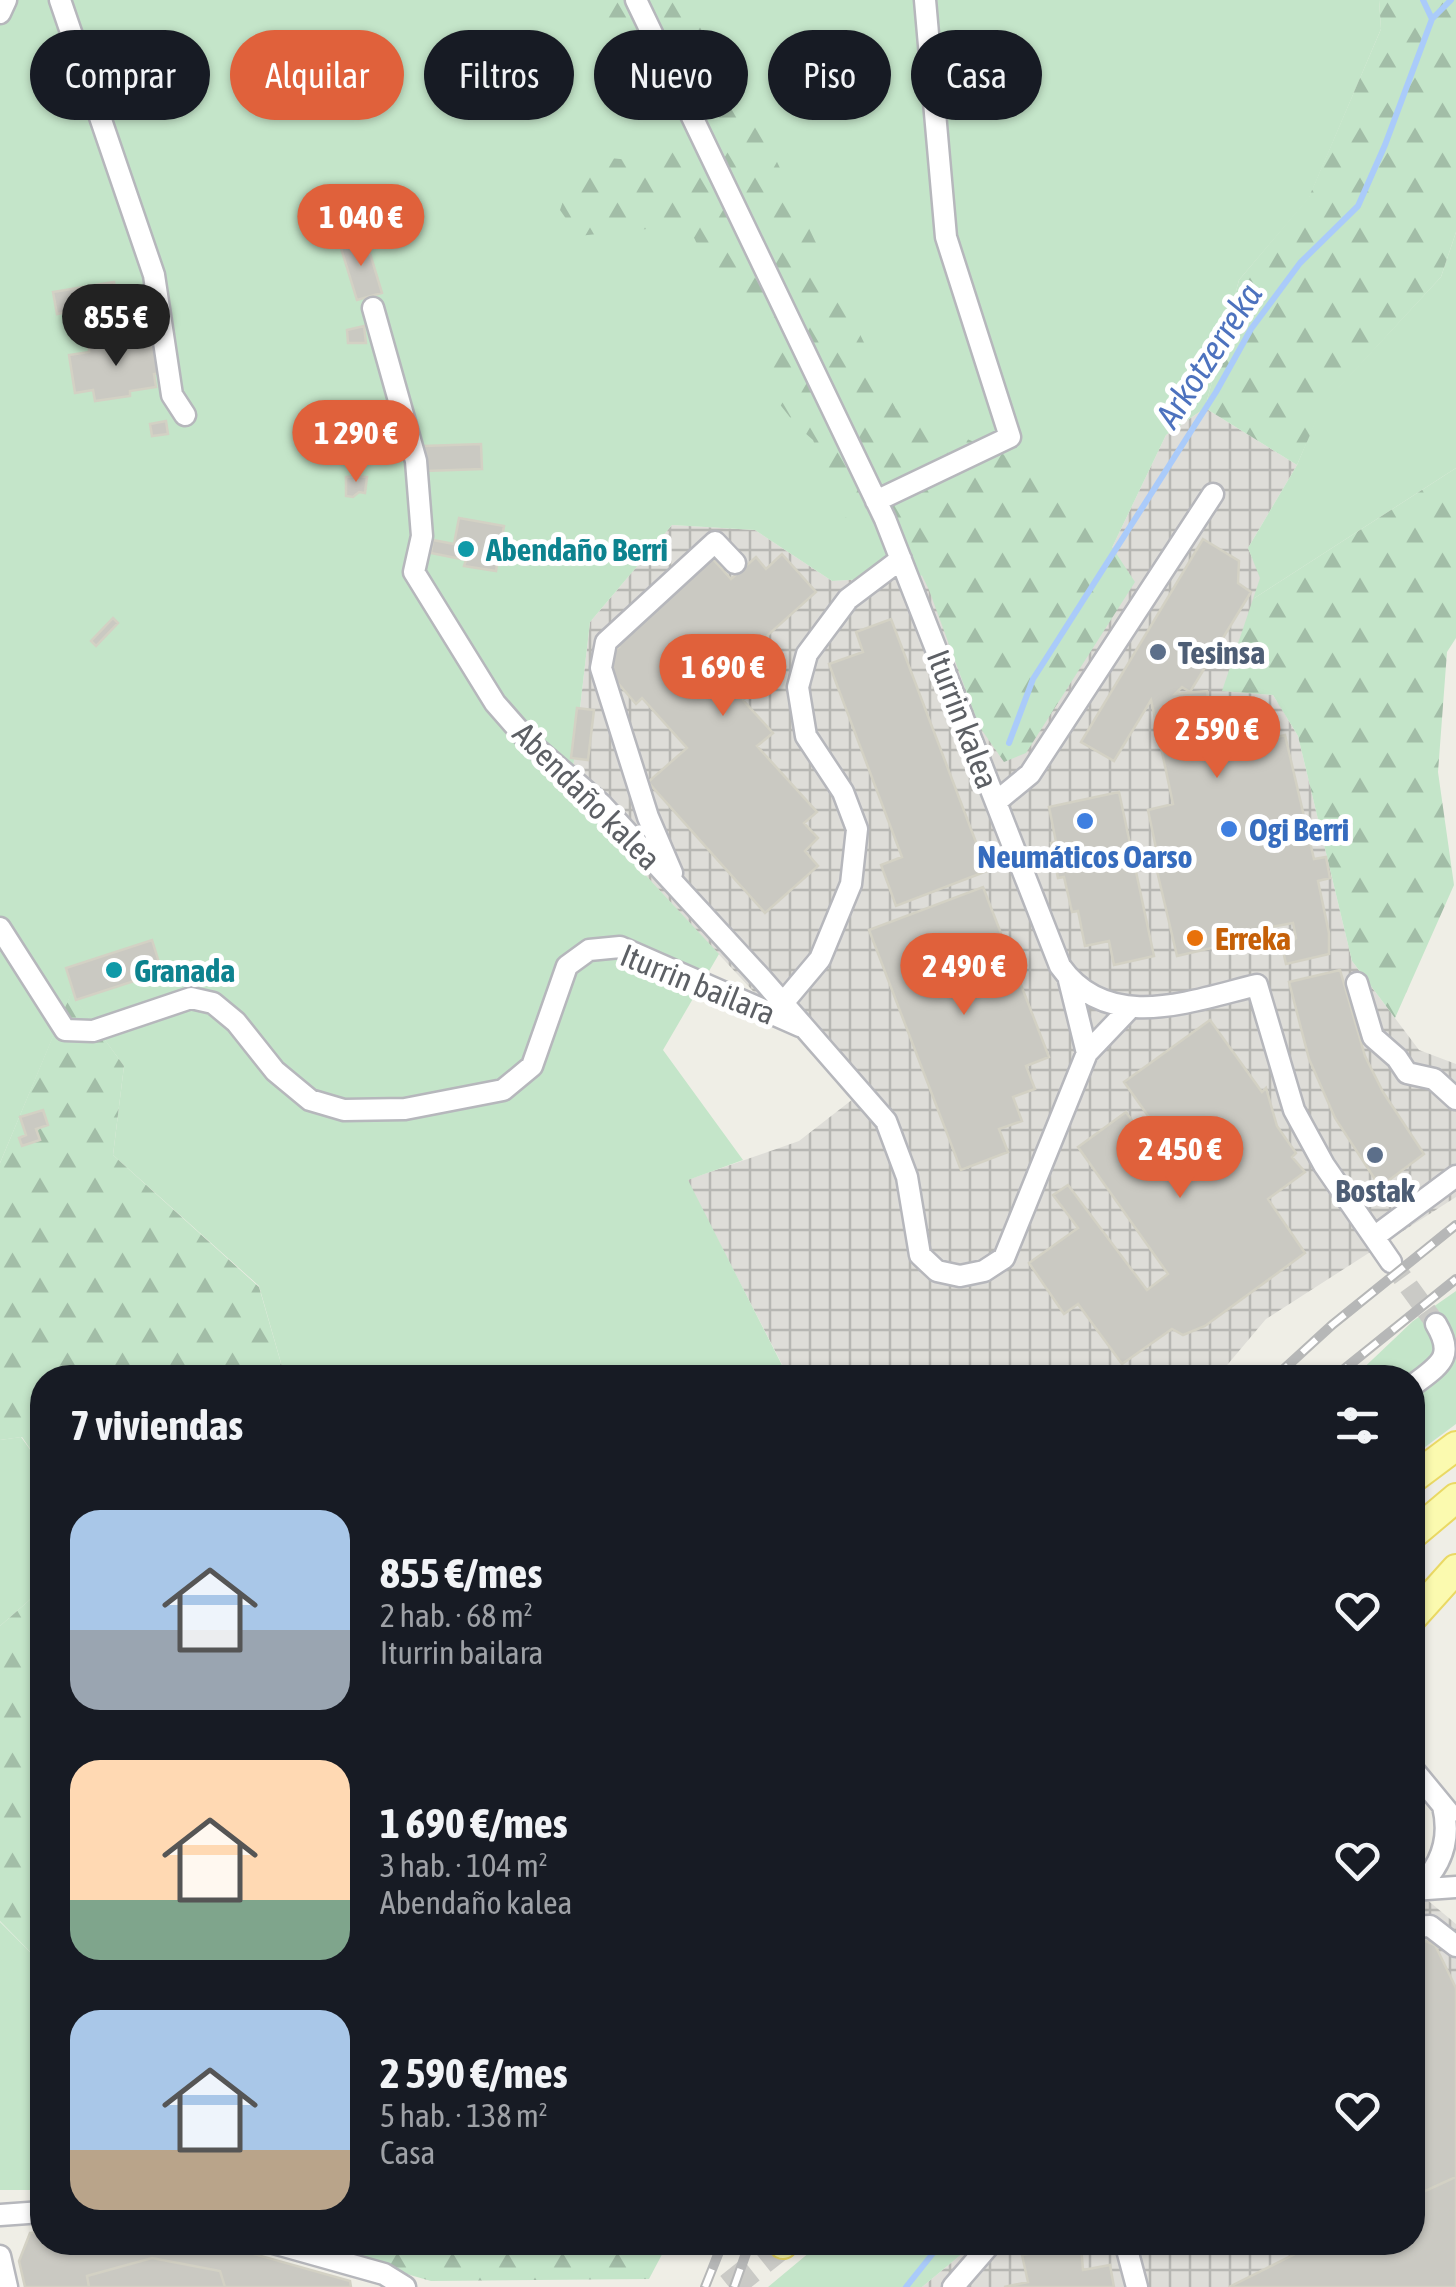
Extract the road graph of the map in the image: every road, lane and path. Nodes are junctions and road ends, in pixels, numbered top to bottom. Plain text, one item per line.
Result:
1 (6, 0) edge
2 (60, 0) edge
3 (636, 0) edge
4 (926, 0) edge
5 (0, 13) edge
6 (373, 308) dead end
7 (185, 415) dead end
8 (1213, 494) dead end
9 (876, 501) junction
10 (900, 559) junction
11 (734, 563) dead end
12 (996, 802) junction
13 (679, 889) junction
14 (0, 928) edge
15 (1069, 980) junction
16 (1357, 983) dead end
17 (783, 1003) junction
18 (1129, 1009) junction
19 (805, 1028) junction
20 (1087, 1053) junction
21 (1456, 1099) edge
22 (1456, 1176) edge
23 (1374, 1237) junction
24 (1391, 1262) tunnel mouth
25 (1436, 1324) tunnel mouth
26 (1425, 1376) edge
27 (1456, 1446) edge
28 (1425, 1469) edge
29 (1456, 1498) edge
30 (1425, 1524) edge
31 (1456, 1568) edge
32 (1425, 1603) edge
33 (1425, 1785) edge
34 (1450, 1814) edge
35 (1425, 1880) edge
36 (1456, 1887) edge
37 (1425, 1889) edge
38 (1425, 1926) edge
39 (1456, 1946) edge
40 (30, 2213) edge
41 (0, 2216) edge
42 (316, 2255) edge
43 (981, 2255) edge
44 (1128, 2255) edge
45 (0, 2256) edge
46 (7, 2287) edge
47 (405, 2287) edge
48 (953, 2287) edge
49 (1137, 2287) edge

1 - 5 street
2 - 7 street
3 - 9 street, Iturrin kalea
4 - 9 street
6 - 13 street, Abendaño kalea
8 - 12 street
9 - 10 street, Iturrin kalea
10 - 12 street, Iturrin kalea
10 - 17 street
11 - 13 street
12 - 15 street, Iturrin kalea
13 - 17 street, Abendaño kalea
14 - 19 street, Iturrin bailara
15 - 18 street
15 - 20 street, Iturrin kalea
16 - 21 street
17 - 19 street, Abendaño kalea
18 - 20 street
18 - 23 street
19 - 20 street, Abendaño kalea
22 - 23 street
23 - 24 street
25 - 26 street
27 - 28 main road
29 - 30 main road
31 - 32 main road
33 - 34 street
34 - 35 street
36 - 37 street
38 - 39 street
40 - 41 street
42 - 47 street
43 - 48 street
44 - 49 street
45 - 46 street

